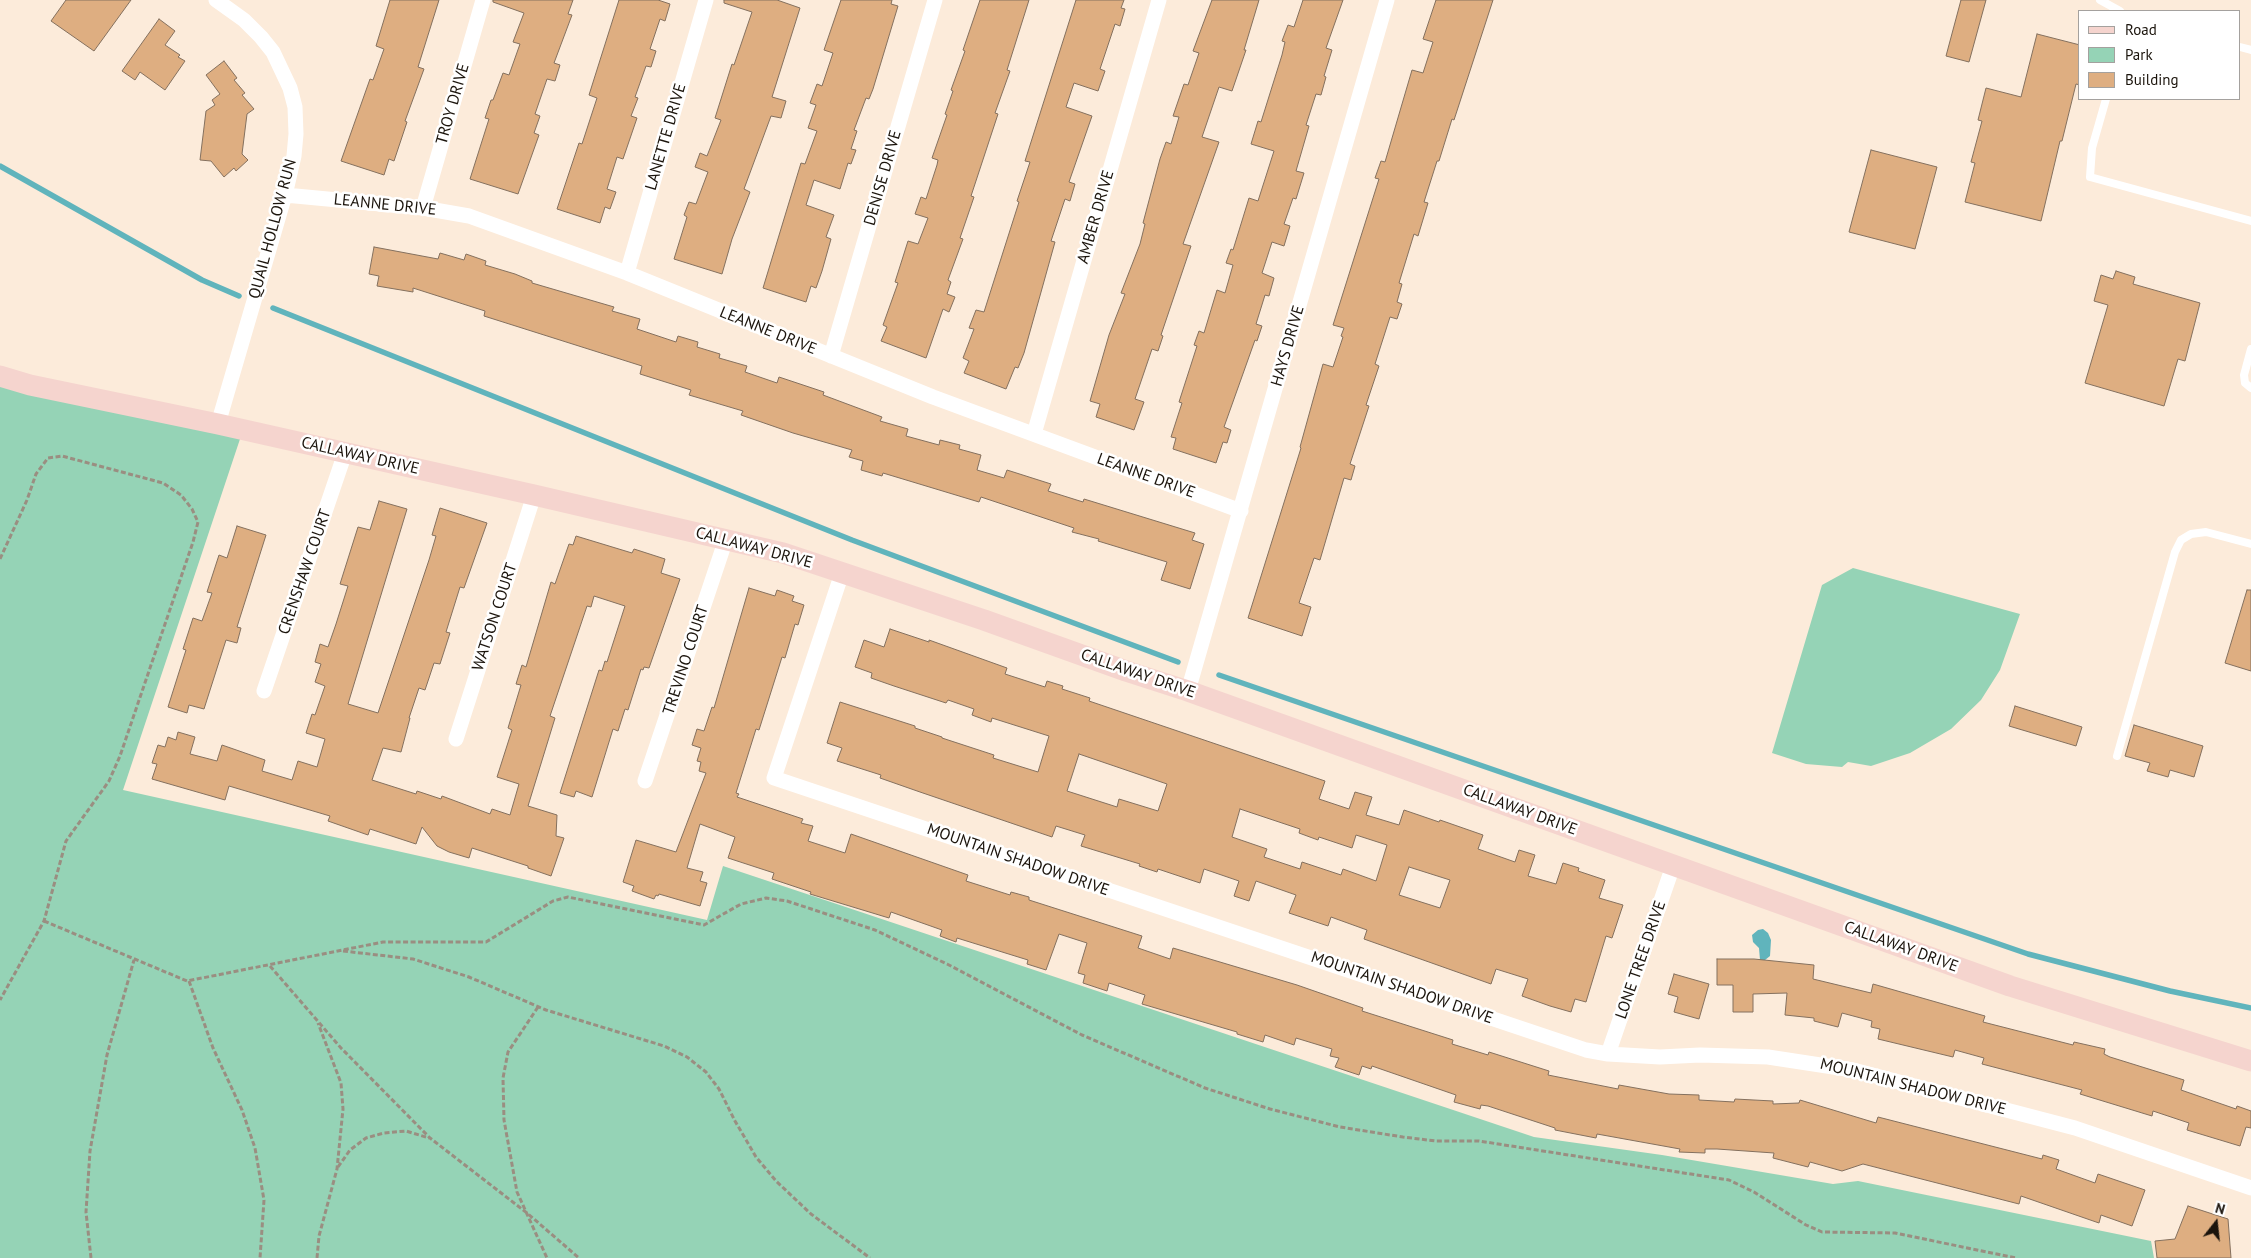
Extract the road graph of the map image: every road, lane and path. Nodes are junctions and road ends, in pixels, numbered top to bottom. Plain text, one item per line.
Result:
1 (216, 0) edge
2 (483, 0) edge
3 (706, 0) edge
4 (935, 0) edge
5 (1159, 0) edge
6 (1387, 0) edge
7 (2100, 0) edge
8 (2118, 10) edge
9 (2106, 100) edge
10 (285, 195) junction
11 (423, 208) junction
12 (2251, 221) edge
13 (627, 273) junction
14 (2251, 349) edge
15 (831, 356) junction
16 (0, 376) edge
17 (2251, 388) edge
18 (218, 424) junction
19 (1034, 434) junction
20 (345, 453) junction
21 (534, 495) junction
22 (1241, 511) junction
23 (726, 539) junction
24 (2251, 544) edge
25 (0, 560) edge
26 (842, 573) junction
27 (264, 691) dead end
28 (1188, 691) junction
29 (456, 739) dead end
30 (2117, 756) dead end
31 (645, 781) dead end
32 (1674, 866) junction
33 (44, 921) junction
34 (340, 951) junction
35 (134, 960) junction
36 (270, 966) junction
37 (189, 980) junction
38 (0, 1000) edge
39 (538, 1007) junction
40 (317, 1020) junction
41 (1608, 1054) junction
42 (2251, 1062) edge
43 (430, 1138) junction
44 (336, 1169) junction
45 (2251, 1188) edge
46 (527, 1213) junction
47 (91, 1258) edge
48 (260, 1258) edge
49 (318, 1258) edge
50 (547, 1258) edge
51 (579, 1258) edge
52 (870, 1258) edge
53 (2016, 1258) edge

1 - 10 street, QUAIL HOLLOW RUN
2 - 11 street, TROY DRIVE
3 - 13 street, LANETTE DRIVE
4 - 15 street, DENISE DRIVE
5 - 19 street, AMBER DRIVE
6 - 22 street, HAYS DRIVE
7 - 8 lane
9 - 12 lane
10 - 11 street, LEANNE DRIVE
10 - 18 street, QUAIL HOLLOW RUN
11 - 13 street, LEANNE DRIVE
13 - 15 street, LEANNE DRIVE
14 - 17 lane
15 - 19 street, LEANNE DRIVE
16 - 18 street, CALLAWAY DRIVE
18 - 20 street, CALLAWAY DRIVE
19 - 22 street, LEANNE DRIVE
20 - 21 street, CALLAWAY DRIVE
20 - 27 street, CRENSHAW COURT
21 - 23 street, CALLAWAY DRIVE
21 - 29 street, WATSON COURT
22 - 28 street, HAYS DRIVE
23 - 26 street, CALLAWAY DRIVE
23 - 31 street, TREVINO COURT
24 - 30 lane
25 - 33 path
26 - 28 street, CALLAWAY DRIVE
26 - 41 street, MOUNTAIN SHADOW DRIVE
28 - 32 street, CALLAWAY DRIVE
32 - 41 street, LONE TREE DRIVE
32 - 42 street, CALLAWAY DRIVE
33 - 35 path
33 - 38 path
34 - 36 path
34 - 39 path
34 - 53 path
35 - 37 path
35 - 47 path
36 - 37 path
36 - 40 path
37 - 48 path
39 - 46 path
39 - 52 path
40 - 43 path
40 - 44 path
41 - 45 street, MOUNTAIN SHADOW DRIVE
43 - 44 path
43 - 46 path
44 - 49 path
46 - 50 path
46 - 51 path

